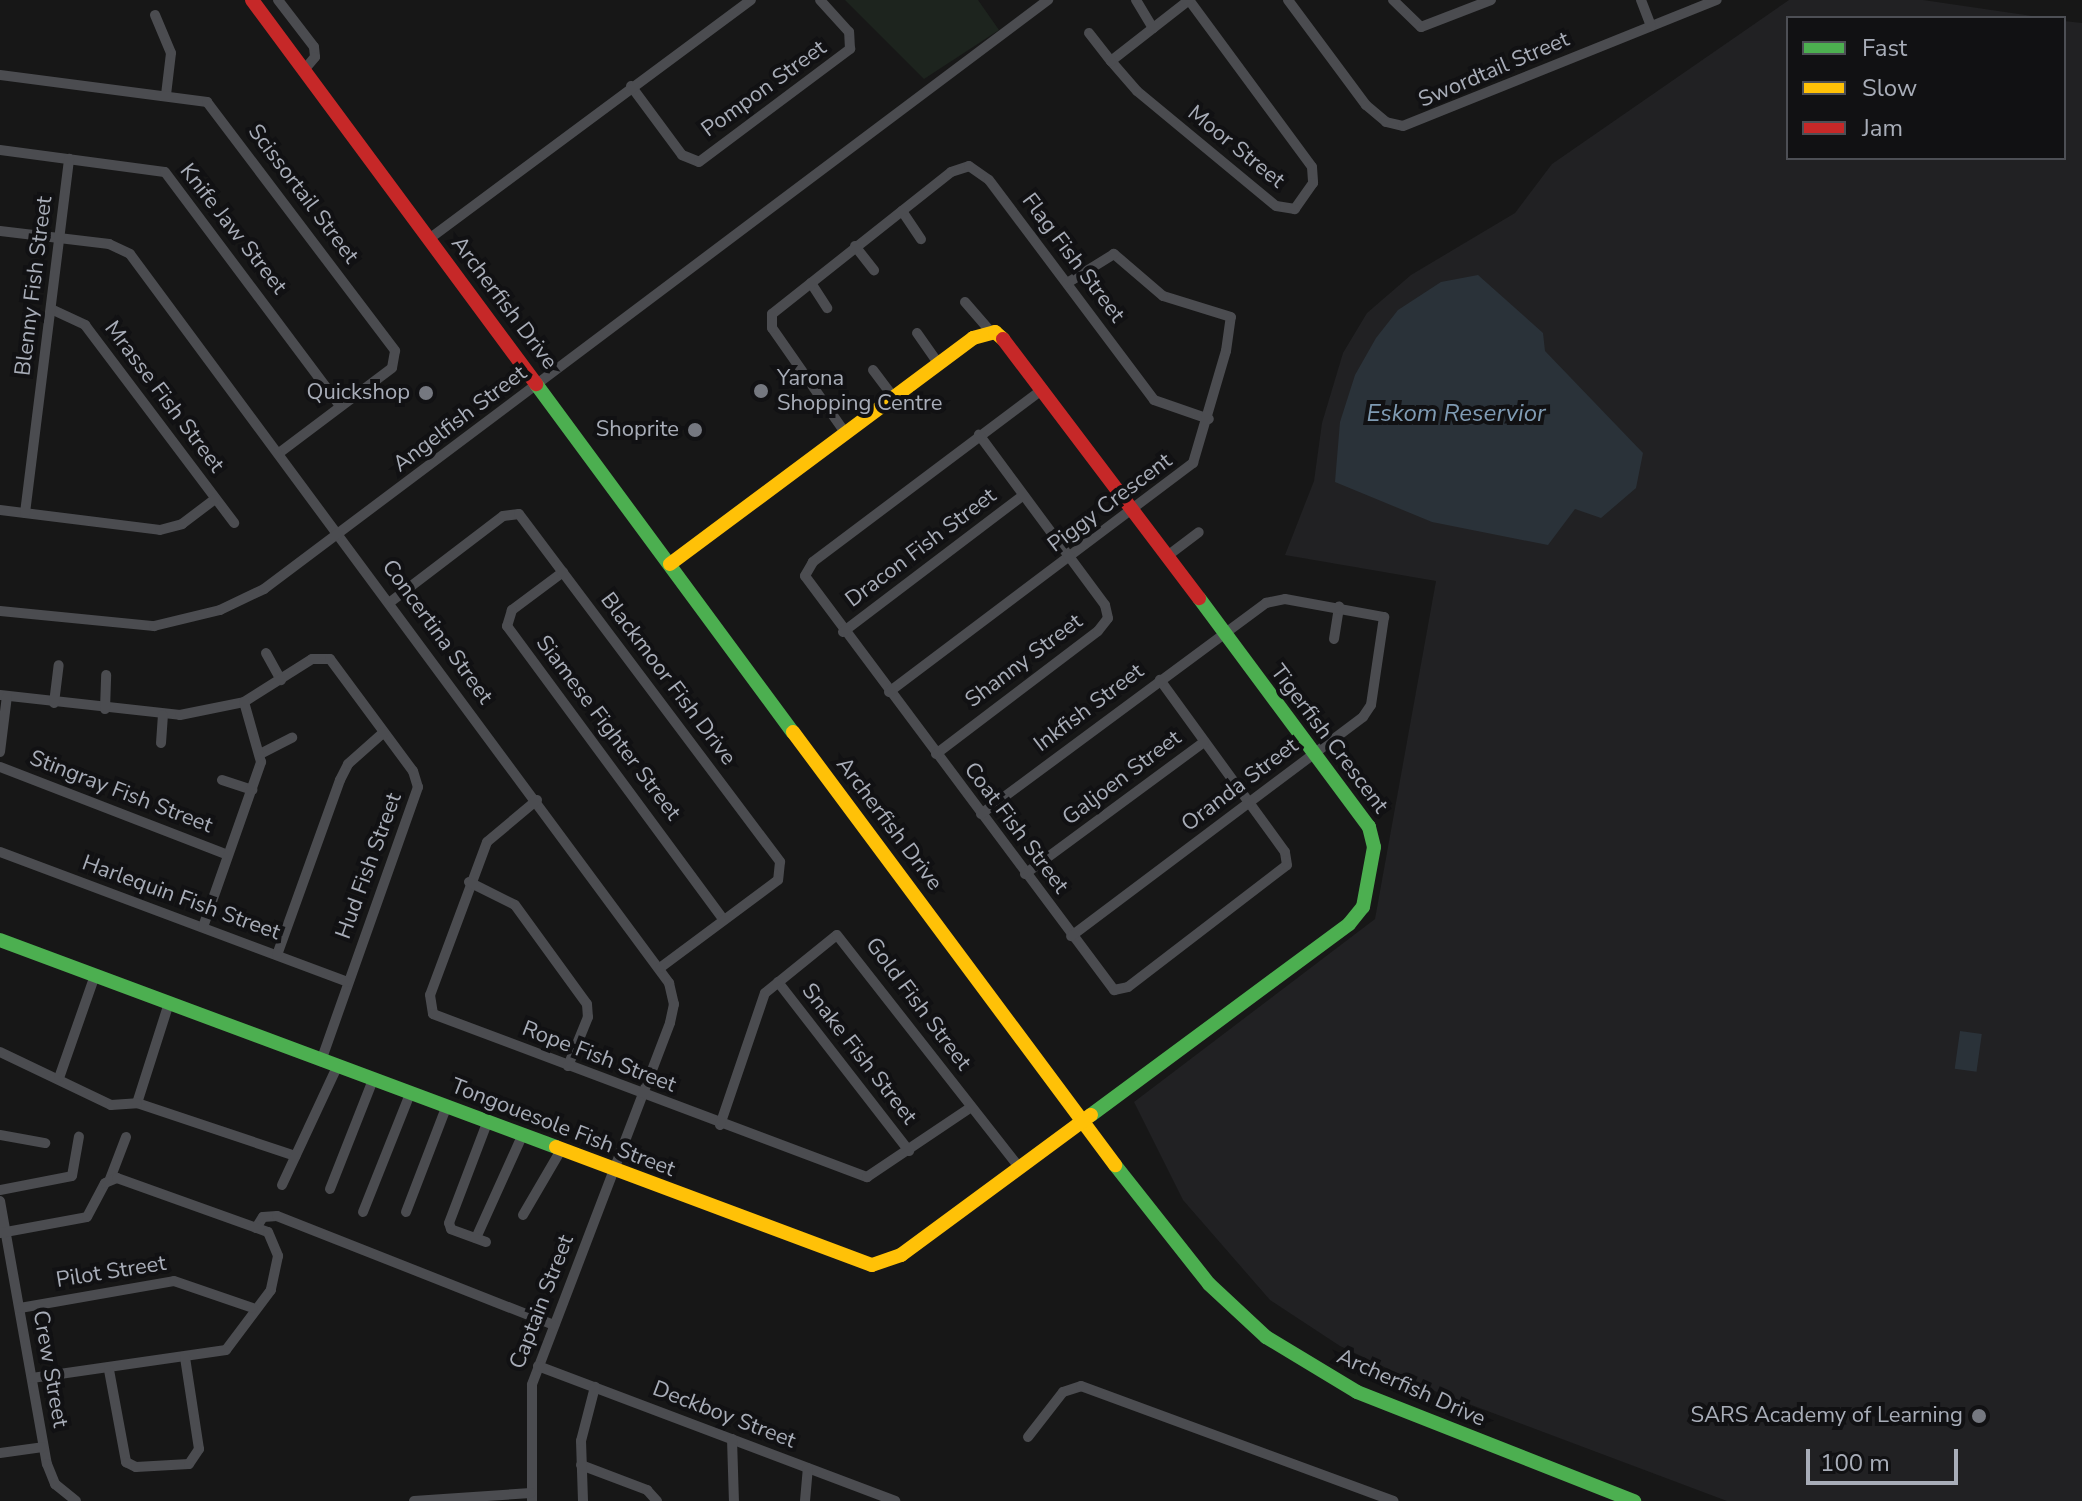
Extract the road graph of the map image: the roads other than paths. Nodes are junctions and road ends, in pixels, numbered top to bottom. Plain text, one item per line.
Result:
1 (252, 0) edge
2 (278, 0) edge
3 (751, 0) edge
4 (820, 0) edge
5 (1048, 0) edge
6 (1136, 0) edge
7 (1189, 0) edge
8 (1288, 0) edge
9 (1393, 0) edge
10 (1491, 0) edge
11 (1641, 0) edge
12 (1717, 0) edge
13 (155, 15) dead end
14 (1651, 26) junction
15 (1153, 28) junction
16 (1089, 33) dead end
17 (1111, 61) junction
18 (305, 69) junction
19 (0, 75) edge
20 (631, 86) junction
21 (166, 95) junction
22 (0, 150) edge
23 (69, 159) junction
24 (902, 211) junction
25 (0, 231) edge
26 (59, 239) junction
27 (429, 239) junction
28 (921, 239) dead end
29 (855, 246) junction
30 (874, 270) dead end
31 (811, 283) junction
32 (1067, 283) junction
33 (965, 302) dead end
34 (827, 308) dead end
35 (51, 309) junction
36 (989, 330) junction
37 (917, 333) dead end
38 (939, 364) junction
39 (873, 370) dead end
40 (539, 385) junction
41 (1043, 389) junction
42 (894, 398) junction
43 (340, 406) junction
44 (1209, 419) junction
45 (846, 434) junction
46 (979, 435) junction
47 (279, 453) junction
48 (1022, 496) junction
49 (215, 499) junction
50 (0, 510) edge
51 (1132, 510) junction
52 (25, 513) junction
53 (234, 523) dead end
54 (1199, 532) dead end
55 (340, 534) junction
56 (1166, 557) junction
57 (1069, 559) junction
58 (670, 564) junction
59 (563, 572) junction
60 (389, 603) junction
61 (1339, 606) junction
62 (0, 611) edge
63 (843, 632) junction
64 (1221, 632) junction
65 (1334, 639) dead end
66 (266, 653) dead end
67 (59, 665) dead end
68 (106, 675) dead end
69 (281, 680) junction
70 (1160, 680) junction
71 (889, 692) junction
72 (4, 696) edge
73 (244, 702) junction
74 (54, 703) junction
75 (105, 709) junction
76 (163, 715) junction
77 (383, 733) junction
78 (292, 738) dead end
79 (1204, 742) junction
80 (161, 743) dead end
81 (0, 752) edge
82 (262, 753) junction
83 (936, 754) junction
84 (1314, 754) junction
85 (0, 767) edge
86 (222, 780) dead end
87 (252, 790) junction
88 (537, 800) junction
89 (1249, 802) junction
90 (981, 814) junction
91 (0, 852) edge
92 (228, 855) junction
93 (1025, 874) junction
94 (469, 882) junction
95 (724, 920) junction
96 (203, 927) junction
97 (1071, 936) junction
98 (0, 940) edge
99 (277, 955) junction
100 (660, 968) junction
101 (95, 975) junction
102 (348, 982) junction
103 (778, 982) junction
104 (169, 1003) junction
105 (0, 1052) edge
106 (321, 1061) junction
107 (568, 1066) junction
108 (337, 1067) junction
109 (59, 1078) junction
110 (373, 1080) junction
111 (410, 1094) junction
112 (643, 1096) junction
113 (137, 1103) junction
114 (971, 1107) junction
115 (446, 1108) junction
116 (487, 1123) junction
117 (1082, 1123) junction
118 (720, 1125) junction
119 (0, 1135) edge
120 (522, 1136) junction
121 (79, 1137) dead end
122 (126, 1137) dead end
123 (45, 1143) dead end
124 (561, 1150) junction
125 (909, 1151) junction
126 (295, 1156) junction
127 (1020, 1168) junction
128 (614, 1170) junction
129 (107, 1181) junction
130 (282, 1185) dead end
131 (330, 1189) dead end
132 (0, 1190) edge
133 (0, 1201) edge
134 (363, 1212) dead end
135 (406, 1212) dead end
136 (523, 1215) dead end
137 (256, 1228) junction
138 (4, 1233) edge
139 (20, 1308) junction
140 (253, 1308) junction
141 (554, 1325) junction
142 (185, 1358) junction
143 (538, 1366) junction
144 (109, 1370) junction
145 (32, 1378) junction
146 (595, 1387) junction
147 (1028, 1437) dead end
148 (732, 1439) junction
149 (43, 1447) junction
150 (0, 1453) edge
151 (581, 1465) junction
152 (808, 1468) junction
153 (532, 1497) edge
154 (75, 1501) edge
155 (414, 1501) edge
156 (583, 1501) edge
157 (657, 1501) edge
158 (734, 1501) edge
159 (805, 1501) edge
160 (895, 1501) edge
161 (1394, 1501) edge
162 (1634, 1501) edge

1 - 18 street, Archerfish Drive
2 - 18 street
3 - 20 street
4 - 20 street, Pompon Street
5 - 40 street, Angelfish Street
6 - 15 street
7 - 15 street, Moor Street
7 - 17 street, Moor Street
8 - 14 street, Swordtail Street
9 - 10 street
11 - 14 street
12 - 14 street, Swordtail Street
13 - 21 street
15 - 17 street, Moor Street
16 - 17 street, Moor Street
18 - 27 street, Archerfish Drive
19 - 21 street, Scissortail Street
20 - 27 street
21 - 43 street, Scissortail Street
22 - 23 street, Knife Jaw Street
23 - 26 street, Blenny Fish Street
23 - 43 street, Knife Jaw Street
24 - 28 street
24 - 29 street, Flag Fish Street
24 - 32 street, Flag Fish Street
25 - 26 street, Concertina Street
26 - 35 street, Blenny Fish Street
26 - 47 street, Concertina Street
27 - 40 street, Archerfish Drive
29 - 30 street
29 - 31 street, Flag Fish Street
31 - 34 street
31 - 45 street, Flag Fish Street
32 - 44 street, Flag Fish Street
32 - 44 street, Piggy Crescent
33 - 36 street, Tigerfish Crescent
35 - 49 street, Mrasse Fish Street
35 - 52 street, Blenny Fish Street
36 - 38 street
36 - 41 street, Tigerfish Crescent
37 - 38 street
38 - 42 street
39 - 42 street
40 - 55 street, Angelfish Street
40 - 58 street, Archerfish Drive
41 - 46 street, Coat Fish Street
41 - 51 street, Tigerfish Crescent
42 - 45 street
43 - 47 street, Scissortail Street
44 - 51 street, Piggy Crescent
45 - 58 street
46 - 48 street, Shanny Street
46 - 63 street, Coat Fish Street
47 - 55 street, Concertina Street
48 - 57 street, Shanny Street
48 - 63 street, Dracon Fish Street
49 - 52 street
49 - 53 street, Mrasse Fish Street
50 - 52 street
51 - 56 street, Tigerfish Crescent
51 - 57 street, Piggy Crescent
54 - 56 street
55 - 60 street, Concertina Street
55 - 62 street, Angelfish Street
56 - 64 street, Tigerfish Crescent
57 - 71 street, Piggy Crescent
57 - 83 street, Shanny Street
58 - 117 street, Archerfish Drive
59 - 60 street, Blackmoor Fish Drive
59 - 95 street, Siamese Fighter Street
59 - 95 street, Blackmoor Fish Drive
60 - 88 street, Concertina Street
61 - 64 street, Oranda Street
61 - 65 street
61 - 84 street, Oranda Street
63 - 71 street, Coat Fish Street
64 - 70 street, Inkfish Street
64 - 84 street, Tigerfish Crescent
66 - 69 street
67 - 74 street
68 - 75 street
69 - 73 street
69 - 77 street, Hud Fish Street
70 - 79 street, Coat Fish Street
70 - 90 street, Inkfish Street
71 - 83 street, Coat Fish Street
72 - 74 street
72 - 81 street
73 - 76 street
73 - 82 street
74 - 75 street
75 - 76 street
76 - 80 street
77 - 99 street
77 - 102 street, Hud Fish Street
78 - 82 street
79 - 89 street, Coat Fish Street
79 - 93 street, Galjoen Street
82 - 87 street
83 - 90 street, Coat Fish Street
84 - 89 street, Oranda Street
84 - 117 street, Tigerfish Crescent
85 - 92 street, Stingray Fish Street
86 - 87 street
87 - 92 street
88 - 94 street, Rope Fish Street
88 - 100 street, Concertina Street
89 - 97 street, Oranda Street
89 - 97 street, Coat Fish Street
90 - 93 street, Coat Fish Street
91 - 96 street, Harlequin Fish Street
92 - 96 street
93 - 97 street, Coat Fish Street
94 - 107 street
94 - 107 street, Rope Fish Street
95 - 100 street, Blackmoor Fish Drive
96 - 99 street, Harlequin Fish Street
98 - 101 street, Tongouesole Fish Street
99 - 102 street, Harlequin Fish Street
100 - 112 street, Concertina Street
101 - 104 street, Tongouesole Fish Street
101 - 109 street
102 - 106 street, Hud Fish Street
103 - 114 street, Gold Fish Street
103 - 118 street, Gold Fish Street
103 - 125 street, Snake Fish Street
104 - 106 street, Tongouesole Fish Street
104 - 113 street
105 - 109 street
106 - 108 street, Tongouesole Fish Street
107 - 112 street, Rope Fish Street
108 - 110 street, Tongouesole Fish Street
108 - 126 street
109 - 113 street
110 - 111 street, Tongouesole Fish Street
110 - 131 street
111 - 115 street, Tongouesole Fish Street
111 - 134 street
112 - 118 street, Rope Fish Street
112 - 128 street, Concertina Street
113 - 126 street
114 - 125 street, Rope Fish Street
114 - 127 street, Gold Fish Street
115 - 116 street, Tongouesole Fish Street
115 - 135 street
116 - 120 street, Tongouesole Fish Street
116 - 120 street
117 - 127 street, Tongouesole Fish Street
117 - 162 street, Archerfish Drive
118 - 125 street, Rope Fish Street
119 - 123 street
120 - 124 street, Tongouesole Fish Street
121 - 132 street
122 - 129 street
124 - 128 street, Tongouesole Fish Street
124 - 136 street
126 - 130 street
127 - 128 street, Tongouesole Fish Street
128 - 141 street, Captain Street
129 - 137 street
129 - 138 street
133 - 138 street, Crew Street
137 - 140 street
137 - 141 street
138 - 139 street, Crew Street
139 - 140 street, Pilot Street
139 - 145 street, Crew Street
140 - 142 street
141 - 143 street, Captain Street
142 - 144 street
142 - 144 street
143 - 146 street, Deckboy Street
143 - 153 street, Captain Street
144 - 145 street
145 - 149 street, Crew Street
146 - 148 street, Deckboy Street
146 - 151 street
147 - 161 street
148 - 152 street, Deckboy Street
148 - 158 street
149 - 150 street
149 - 154 street, Crew Street
151 - 156 street
151 - 157 street
152 - 159 street
152 - 160 street, Deckboy Street
153 - 155 street

